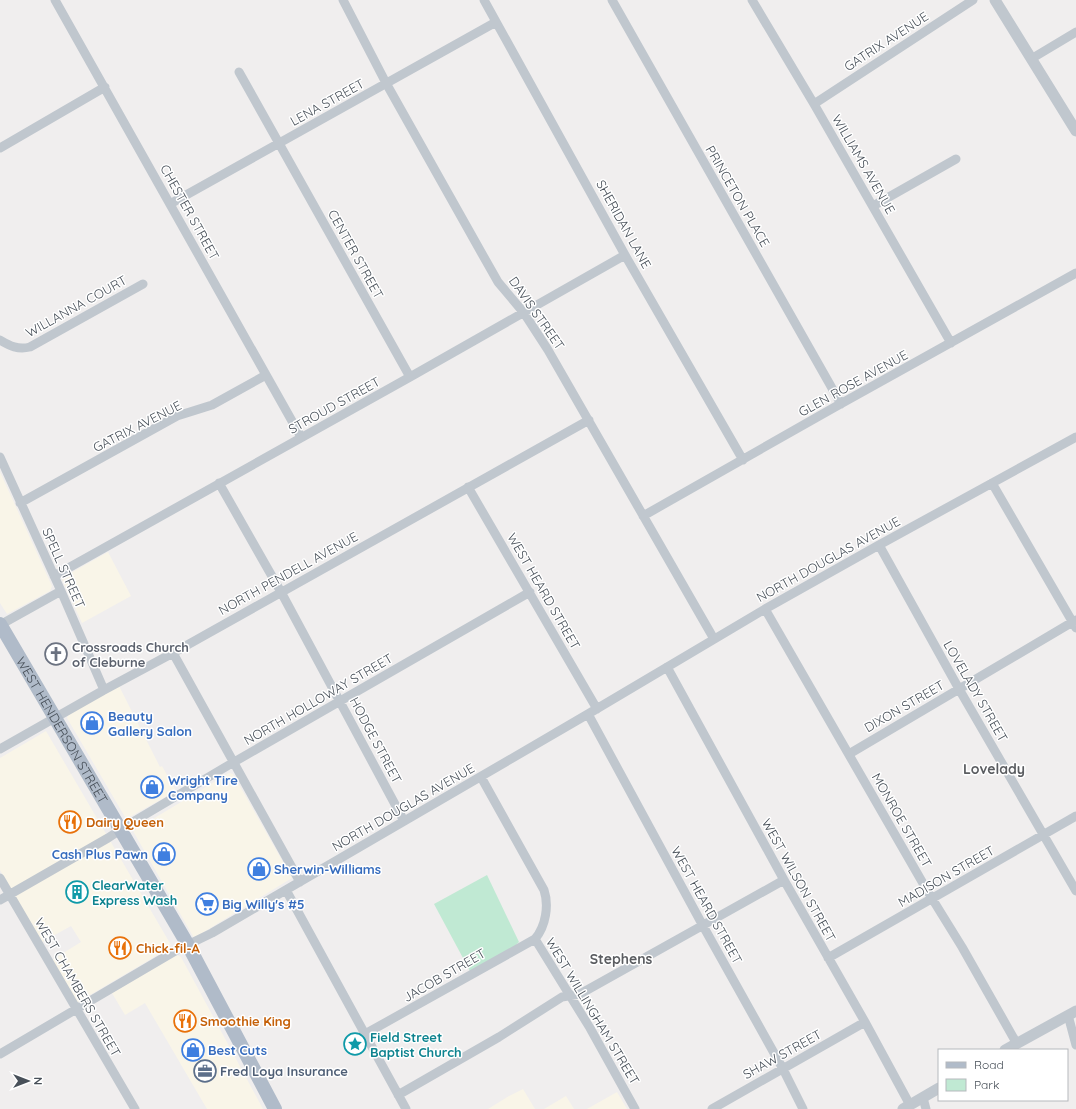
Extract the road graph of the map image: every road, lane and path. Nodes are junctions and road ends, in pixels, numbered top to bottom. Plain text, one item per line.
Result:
1 (56, 0) edge
2 (343, 0) edge
3 (484, 0) edge
4 (612, 0) edge
5 (752, 0) edge
6 (973, 0) edge
7 (996, 0) edge
8 (496, 22) junction
9 (1076, 32) edge
10 (1031, 58) junction
11 (239, 72) dead end
12 (386, 83) junction
13 (105, 87) junction
14 (814, 104) junction
15 (1076, 131) edge
16 (279, 143) junction
17 (0, 148) edge
18 (956, 159) dead end
19 (170, 204) junction
20 (873, 206) junction
21 (625, 255) junction
22 (1076, 273) edge
23 (143, 284) dead end
24 (524, 313) junction
25 (0, 340) edge
26 (951, 344) junction
27 (266, 375) junction
28 (410, 377) junction
29 (841, 404) junction
30 (589, 420) junction
31 (301, 437) junction
32 (1076, 437) edge
33 (0, 457) edge
34 (743, 460) junction
35 (219, 483) junction
36 (992, 483) junction
37 (468, 487) junction
38 (20, 503) junction
39 (643, 516) junction
40 (878, 545) junction
41 (54, 576) junction
42 (60, 591) junction
43 (281, 592) junction
44 (530, 592) junction
45 (766, 609) junction
46 (0, 624) edge
47 (1075, 624) edge
48 (714, 639) junction
49 (173, 653) junction
50 (667, 668) junction
51 (959, 689) junction
52 (104, 690) junction
53 (340, 701) junction
54 (597, 709) junction
55 (588, 714) junction
56 (55, 718) junction
57 (0, 749) edge
58 (849, 754) junction
59 (234, 762) junction
60 (481, 776) junction
61 (1076, 816) edge
62 (404, 821) junction
63 (120, 830) junction
64 (1044, 835) junction
65 (0, 878) edge
66 (784, 880) junction
67 (300, 882) junction
68 (286, 890) junction
69 (1076, 891) edge
70 (9, 894) junction
71 (933, 899) junction
72 (0, 900) edge
73 (702, 924) junction
74 (535, 938) junction
75 (188, 945) junction
76 (828, 958) junction
77 (570, 996) junction
78 (77, 1010) junction
79 (1072, 1013) edge
80 (865, 1022) junction
81 (365, 1034) junction
82 (1016, 1044) junction
83 (1076, 1045) edge
84 (1007, 1049) edge
85 (0, 1054) edge
86 (783, 1069) junction
87 (938, 1089) edge
88 (398, 1095) junction
89 (923, 1098) junction
90 (906, 1107) edge
91 (403, 1108) edge
92 (135, 1109) edge
93 (275, 1109) edge
94 (635, 1109) edge
95 (712, 1109) edge
96 (803, 1109) edge
97 (926, 1109) edge

1 - 13 street, CHESTER STREET
2 - 12 street, DAVIS STREET
3 - 8 street, SHERIDAN LANE
4 - 29 street, PRINCETON PLACE
5 - 14 street, WILLIAMS AVENUE
6 - 14 street, GATRIX AVENUE
7 - 10 street
8 - 12 street, LENA STREET
8 - 21 street, SHERIDAN LANE
9 - 10 street
10 - 15 street
11 - 16 street, CENTER STREET
12 - 16 street, LENA STREET
12 - 24 street, DAVIS STREET
13 - 17 street
13 - 19 street, CHESTER STREET
14 - 20 street, WILLIAMS AVENUE
16 - 19 street, LENA STREET
16 - 28 street, CENTER STREET
18 - 20 street
19 - 27 street, CHESTER STREET
20 - 26 street, WILLIAMS AVENUE
21 - 24 street, STROUD STREET
21 - 34 street, SHERIDAN LANE
22 - 26 street, GLEN ROSE AVENUE
23 - 25 street, WILLANNA COURT
24 - 28 street, STROUD STREET
24 - 30 street, DAVIS STREET
26 - 29 street, GLEN ROSE AVENUE
27 - 31 street, CHESTER STREET
27 - 38 street, GATRIX AVENUE
28 - 31 street, STROUD STREET
29 - 34 street, GLEN ROSE AVENUE
30 - 37 street, NORTH PENDELL AVENUE
30 - 39 street, DAVIS STREET
31 - 35 street, STROUD STREET
32 - 36 street, NORTH DOUGLAS AVENUE
33 - 38 street, SPELL STREET
34 - 39 street, GLEN ROSE AVENUE
35 - 41 street, STROUD STREET
35 - 43 street, HODGE STREET
36 - 40 street, NORTH DOUGLAS AVENUE
36 - 47 street
37 - 43 street, NORTH PENDELL AVENUE
37 - 44 street, WEST HEARD STREET
38 - 41 street, SPELL STREET
39 - 48 street, DAVIS STREET
40 - 45 street, NORTH DOUGLAS AVENUE
40 - 51 street, LOVELADY STREET
41 - 42 street, SPELL STREET
42 - 46 street
42 - 52 street, SPELL STREET
43 - 49 street, NORTH PENDELL AVENUE
43 - 53 street, HODGE STREET
44 - 53 street, NORTH HOLLOWAY STREET
44 - 54 street, WEST HEARD STREET
45 - 48 street, NORTH DOUGLAS AVENUE
45 - 58 street, MONROE STREET
46 - 56 main road, WEST HENDERSON STREET
47 - 51 street, DIXON STREET
48 - 50 street, NORTH DOUGLAS AVENUE
49 - 52 street, NORTH PENDELL AVENUE
49 - 59 street
50 - 54 street, NORTH DOUGLAS AVENUE
50 - 66 street, WEST WILSON STREET
51 - 58 street, DIXON STREET
51 - 64 street, LOVELADY STREET
52 - 56 street, NORTH PENDELL AVENUE
53 - 59 street, NORTH HOLLOWAY STREET
53 - 62 street, HODGE STREET
54 - 55 street, NORTH DOUGLAS AVENUE
55 - 60 street, NORTH DOUGLAS AVENUE
55 - 73 street, WEST HEARD STREET
56 - 57 street, NORTH PENDELL AVENUE
56 - 63 main road, WEST HENDERSON STREET
58 - 71 street, MONROE STREET
59 - 63 street, NORTH HOLLOWAY STREET
59 - 67 street
60 - 62 street, NORTH DOUGLAS AVENUE
60 - 74 street, WEST WILLINGHAM STREET
61 - 64 street, MADISON STREET
62 - 67 street, NORTH DOUGLAS AVENUE
63 - 70 street, NORTH HOLLOWAY STREET
63 - 75 main road, WEST HENDERSON STREET
64 - 69 street, LOVELADY STREET
64 - 71 street, MADISON STREET
65 - 70 street, WEST CHAMBERS STREET
66 - 73 street
66 - 76 street, WEST WILSON STREET
67 - 68 street, NORTH DOUGLAS AVENUE
68 - 75 street, NORTH DOUGLAS AVENUE
68 - 81 street
70 - 72 street, NORTH HOLLOWAY STREET
70 - 78 street, WEST CHAMBERS STREET
71 - 76 street, MADISON STREET
71 - 82 street, MONROE STREET
73 - 77 street
73 - 86 street, WEST HEARD STREET
74 - 77 street, WEST WILLINGHAM STREET
74 - 81 street, JACOB STREET
75 - 78 street, NORTH DOUGLAS AVENUE
75 - 93 main road, WEST HENDERSON STREET
76 - 80 street, WEST WILSON STREET
77 - 88 street
77 - 94 street, WEST WILLINGHAM STREET
78 - 85 street, NORTH DOUGLAS AVENUE
78 - 92 street, WEST CHAMBERS STREET
79 - 82 street
79 - 83 street
80 - 86 street, SHAW STREET
80 - 90 street, WEST WILSON STREET
81 - 88 street
82 - 84 street
86 - 95 street, SHAW STREET
86 - 96 street, WEST HEARD STREET
87 - 89 street
88 - 91 street
89 - 90 street
89 - 97 street

